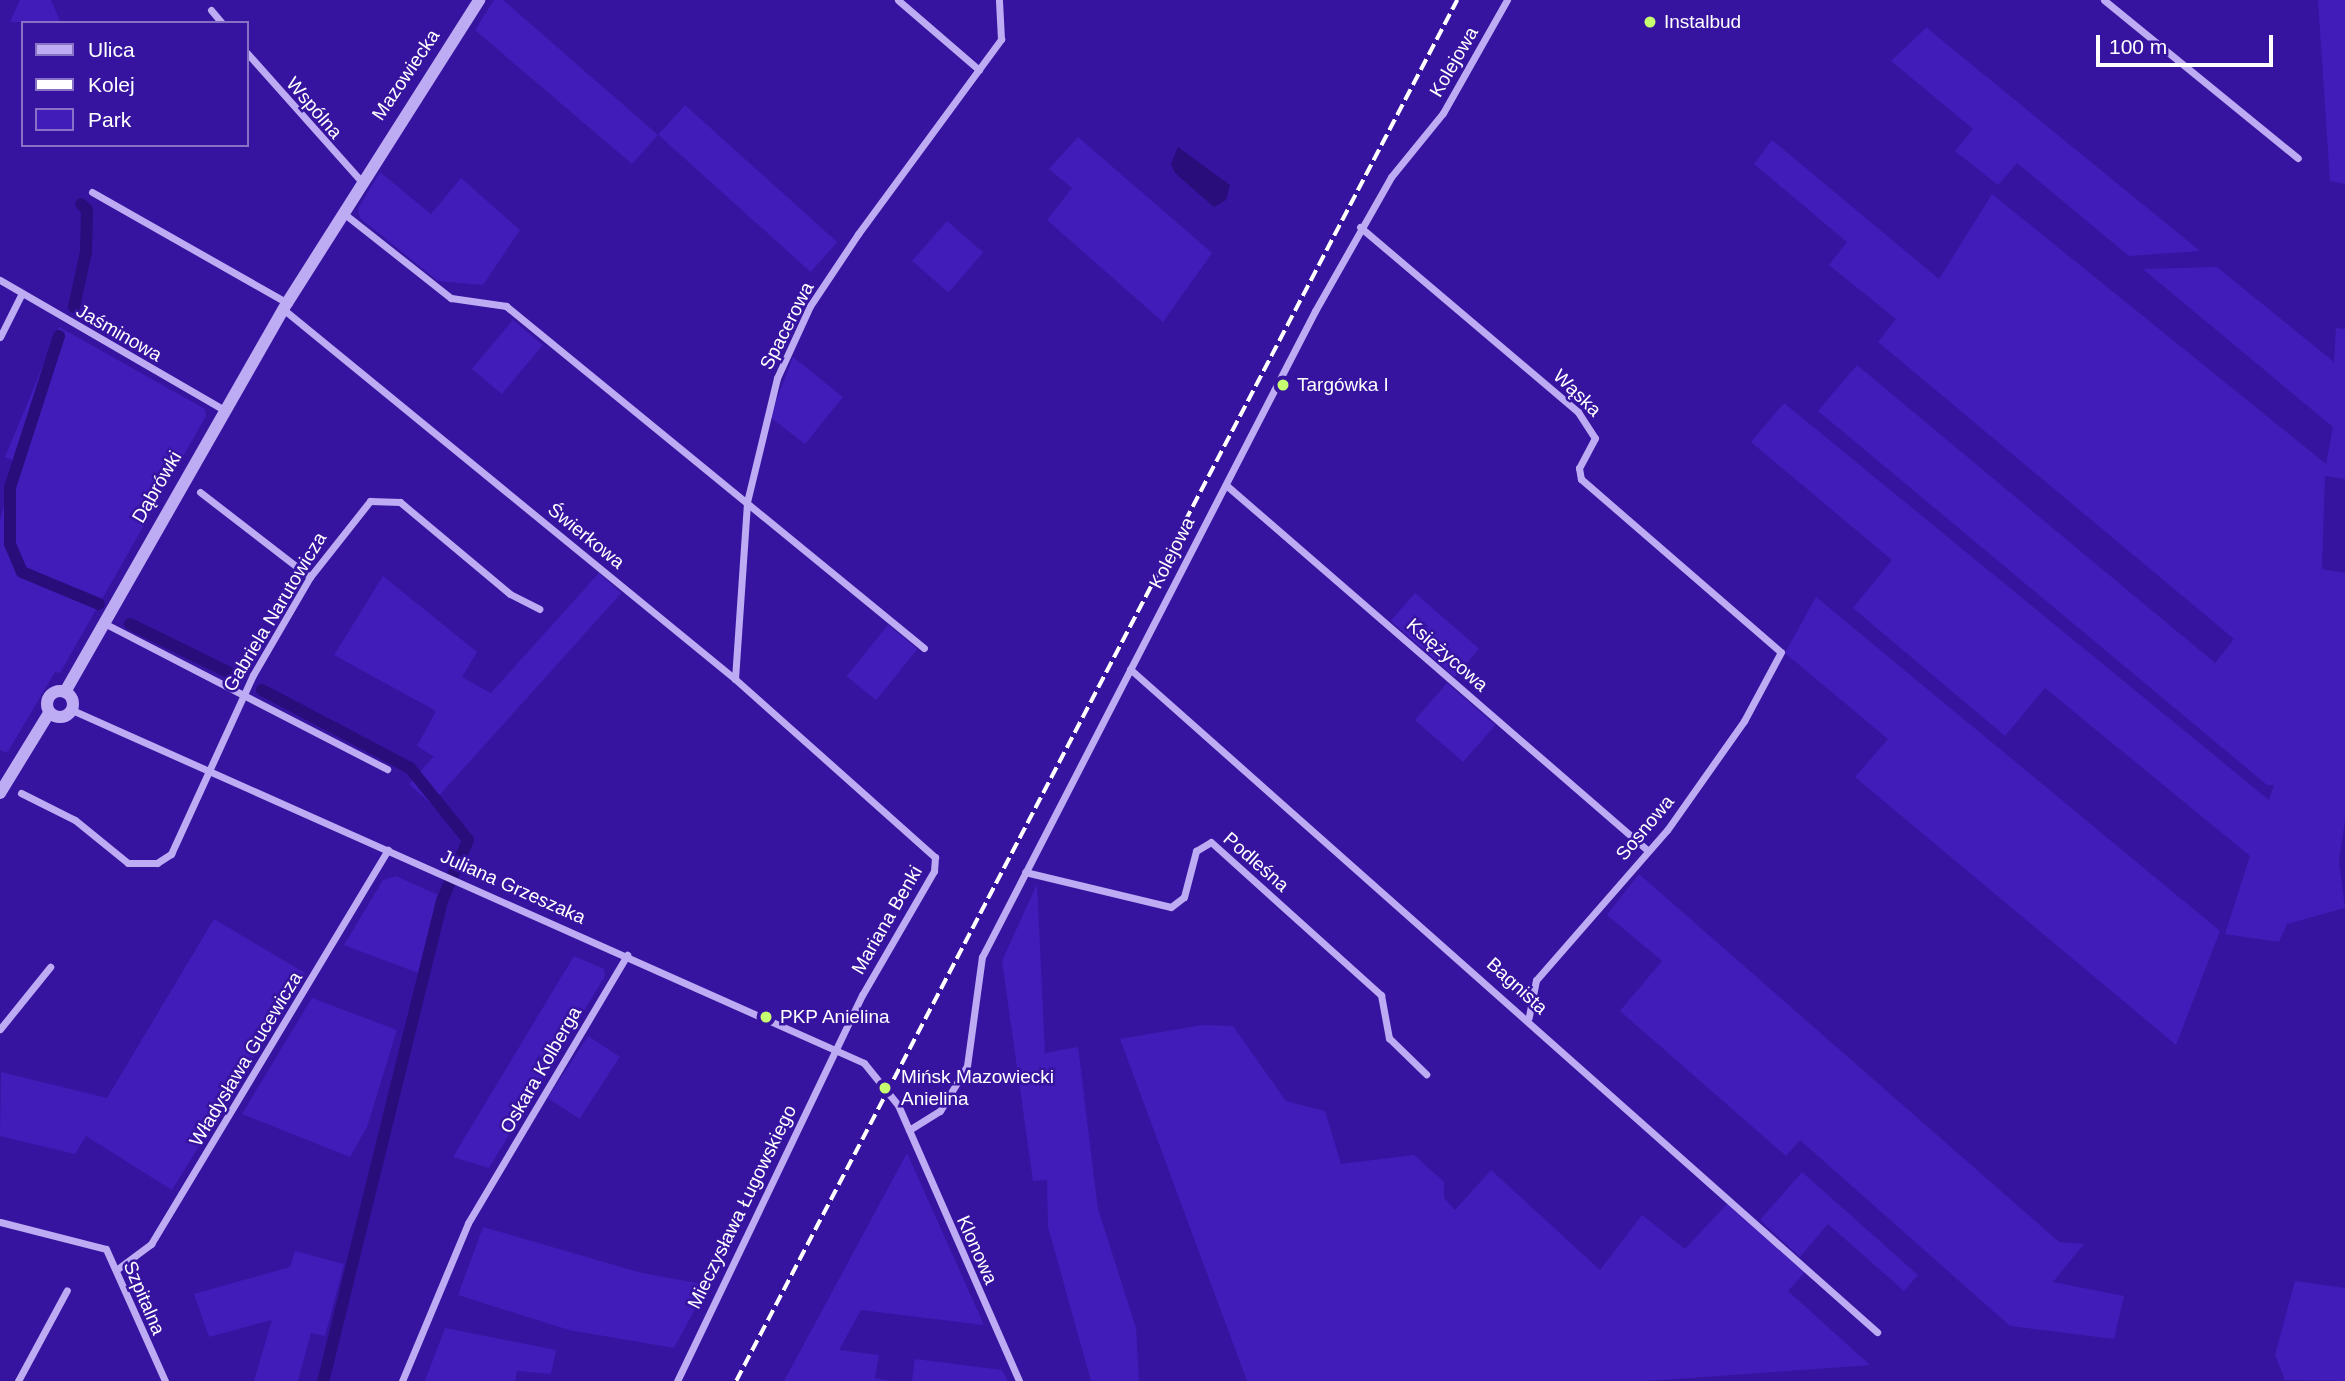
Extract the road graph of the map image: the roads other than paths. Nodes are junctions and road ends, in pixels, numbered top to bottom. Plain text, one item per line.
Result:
1 (479, 0) edge
2 (898, 0) edge
3 (999, 0) edge
4 (1507, 0) edge
5 (2104, 0) edge
6 (211, 9) dead end
7 (220, 21) edge
8 (248, 54) edge
9 (979, 70) junction
10 (2298, 159) dead end
11 (363, 177) junction
12 (92, 192) dead end
13 (342, 212) junction
14 (1360, 227) junction
15 (0, 280) edge
16 (22, 293) junction
17 (285, 306) junction
18 (0, 337) edge
19 (223, 410) junction
20 (1226, 485) junction
21 (200, 492) dead end
22 (747, 502) junction
23 (310, 577) junction
24 (539, 609) dead end
25 (101, 622) junction
26 (924, 648) dead end
27 (1781, 652) joint
28 (1130, 669) junction
29 (735, 679) junction
30 (65, 692) junction
31 (243, 694) junction
32 (72, 710) junction
33 (49, 713) junction
34 (387, 769) dead end
35 (210, 771) junction
36 (865, 790) joint
37 (0, 793) edge
38 (22, 793) dead end
39 (1646, 849) junction
40 (388, 850) junction
41 (1025, 872) junction
42 (627, 955) junction
43 (50, 967) dead end
44 (1529, 1017) junction
45 (0, 1029) edge
46 (838, 1048) junction
47 (1426, 1074) dead end
48 (909, 1130) junction
49 (0, 1222) edge
50 (116, 1270) junction
51 (67, 1290) dead end
52 (1877, 1332) dead end
53 (18, 1381) edge
54 (165, 1381) edge
55 (402, 1381) edge
56 (677, 1381) edge
57 (1019, 1381) edge

1 - 11 street, Mazowiecka
2 - 9 street
3 - 9 street, Spacerowa
4 - 14 street, Kolejowa
5 - 10 street
6 - 7 street
8 - 11 street, Wspólna
9 - 22 street, Spacerowa
11 - 13 street, Dąbrówki
12 - 17 street
13 - 17 street, Dąbrówki
13 - 22 street
14 - 20 street, Kolejowa
14 - 27 street, Wąska
15 - 16 street, Jaśminowa
16 - 18 street
16 - 19 street, Jaśminowa
17 - 19 street, Dąbrówki
17 - 29 street, Świerkowa
19 - 25 street, Dąbrówki
20 - 28 street, Kolejowa
20 - 39 street, Księżycowa
21 - 23 street
22 - 26 street
22 - 29 street, Spacerowa
23 - 24 street, Gabriela Narutowicza
23 - 31 street, Gabriela Narutowicza
25 - 30 street, Dąbrówki
25 - 31 street
27 - 39 street, Sosnowa
28 - 41 street, Kolejowa
28 - 44 street, Bagnista
29 - 36 street, Świerkowa
30 - 32 street
30 - 33 street, Dąbrówki
31 - 34 street
31 - 35 street, Gabriela Narutowicza
32 - 33 street
32 - 35 street, Juliana Grzeszaka
33 - 37 street
35 - 38 street, Gabriela Narutowicza
35 - 40 street, Juliana Grzeszaka
36 - 46 street, Mariana Benki
39 - 44 street, Sosnowa
40 - 42 street, Juliana Grzeszaka
40 - 50 street, Władysława Gucewicza
41 - 47 street, Podleśna
41 - 48 street, Kolejowa
42 - 46 street, Juliana Grzeszaka
42 - 55 street, Oskara Kolberga
43 - 45 street
44 - 52 street, Bagnista
46 - 48 street, Juliana Grzeszaka
46 - 56 street, Mieczysława Ługowskiego
48 - 57 street, Klonowa
49 - 50 street, Szpitalna
50 - 54 street, Szpitalna
51 - 53 street

